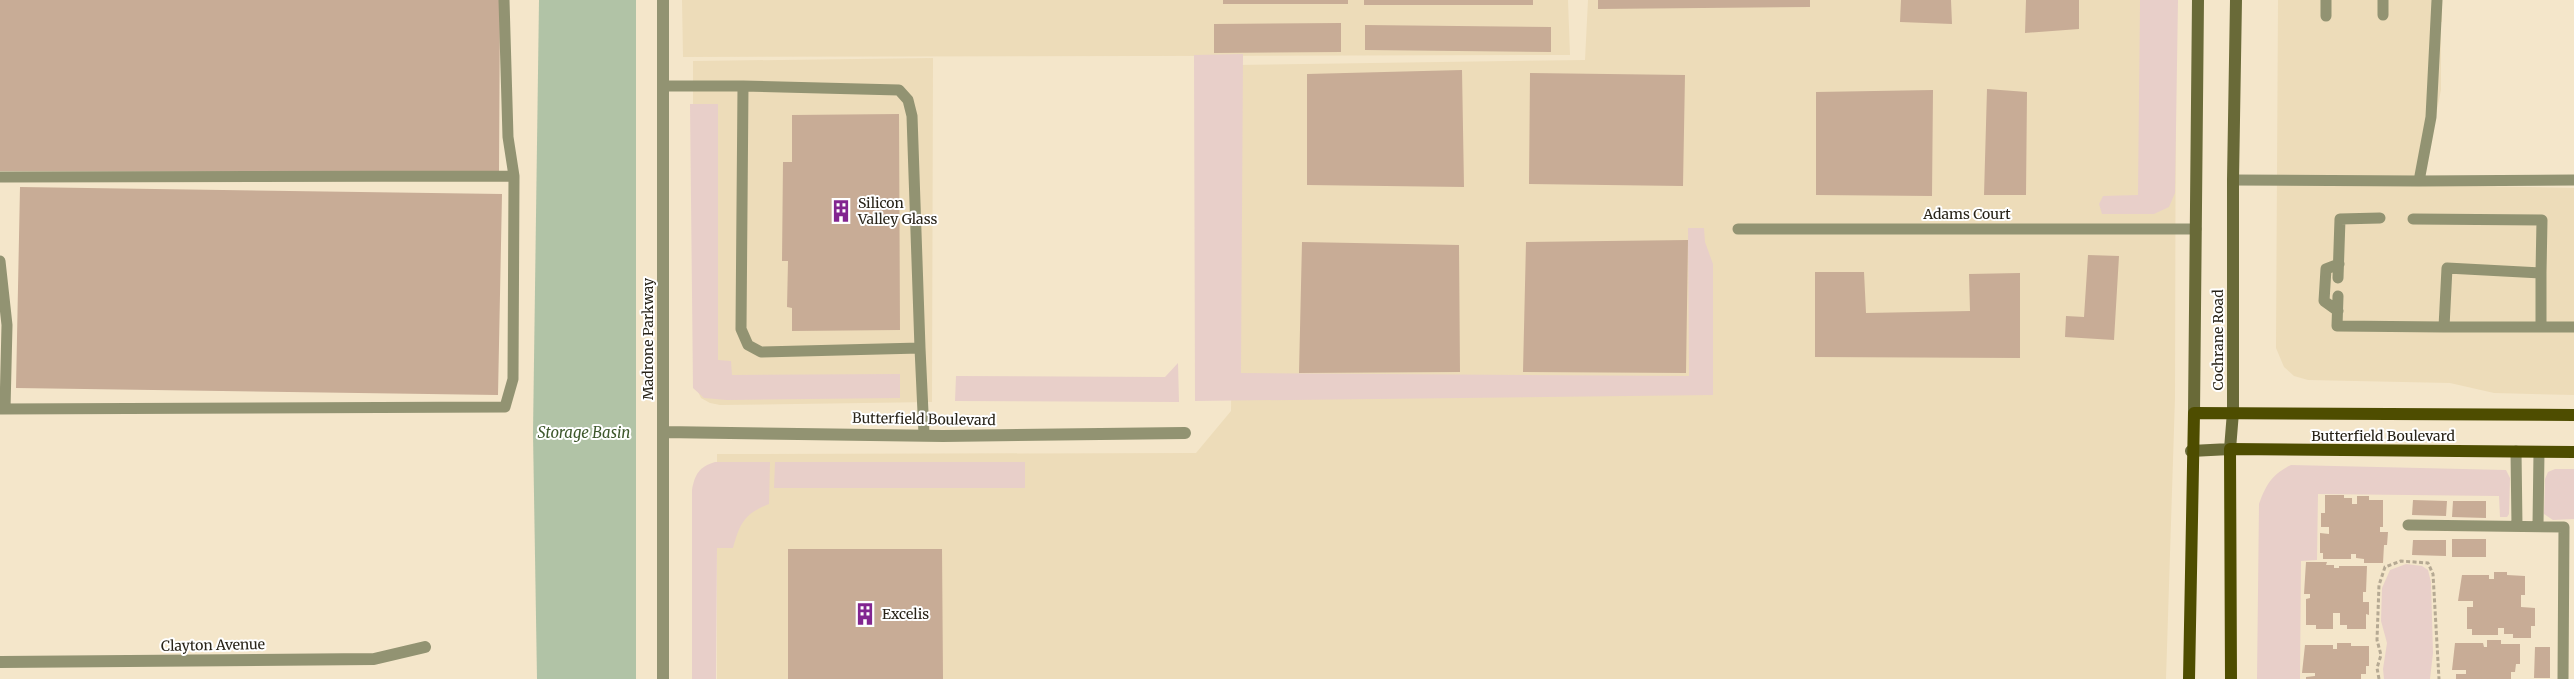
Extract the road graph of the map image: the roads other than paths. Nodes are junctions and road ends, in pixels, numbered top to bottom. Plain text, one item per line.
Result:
1 (504, 0) edge
2 (663, 0) edge
3 (2198, 0) edge
4 (2236, 0) edge
5 (2326, 0) edge
6 (2383, 0) edge
7 (2437, 0) edge
8 (2383, 15) dead end
9 (2326, 16) dead end
10 (663, 86) junction
11 (743, 86) junction
12 (514, 176) junction
13 (0, 177) edge
14 (2233, 180) junction
15 (2574, 180) edge
16 (2419, 182) junction
17 (2380, 218) dead end
18 (2414, 219) dead end
19 (2196, 229) junction
20 (1738, 230) dead end
21 (0, 261) edge
22 (2339, 264) junction
23 (2541, 273) junction
24 (2338, 278) dead end
25 (2338, 296) dead end
26 (2338, 311) junction
27 (2444, 327) junction
28 (2541, 327) junction
29 (2574, 327) edge
30 (920, 348) junction
31 (2, 409) edge
32 (2233, 412) junction
33 (2194, 413) junction
34 (2574, 415) edge
35 (663, 432) junction
36 (1185, 433) dead end
37 (924, 434) junction
38 (2230, 449) junction
39 (2191, 452) junction
40 (2516, 452) junction
41 (2539, 452) junction
42 (2574, 452) edge
43 (2408, 525) dead end
44 (2538, 525) junction
45 (2516, 526) junction
46 (425, 647) dead end
47 (0, 662) edge
48 (662, 679) edge
49 (2189, 679) edge
50 (2231, 679) edge
51 (2563, 679) edge

1 - 12 lane
2 - 10 street, Madrone Parkway
3 - 19 main road, Cochrane Road
4 - 14 main road, Cochrane Road
5 - 9 lane
6 - 8 lane
7 - 16 lane
10 - 11 lane
10 - 35 street, Madrone Parkway
11 - 30 lane
11 - 30 lane
12 - 13 lane
12 - 31 lane
14 - 16 lane
14 - 32 main road, Cochrane Road
15 - 16 lane
17 - 22 lane
18 - 23 lane
19 - 20 lane, Adams Court
19 - 33 main road, Cochrane Road
21 - 31 lane
22 - 24 lane
22 - 26 lane
23 - 27 lane
23 - 28 lane
25 - 26 lane
26 - 27 lane
27 - 28 lane
28 - 29 lane
30 - 37 lane
32 - 33 main road, Butterfield Boulevard
32 - 34 main road, Butterfield Boulevard
32 - 38 main road, Cochrane Road
33 - 39 main road, Cochrane Road
35 - 37 street, Butterfield Boulevard
35 - 48 street, Madrone Parkway
36 - 37 street, Butterfield Boulevard
38 - 39 main road, Butterfield Boulevard
38 - 40 main road, Butterfield Boulevard
38 - 50 main road, Cochrane Road
39 - 49 main road, Cochrane Road
40 - 41 main road, Butterfield Boulevard
40 - 45 lane
41 - 42 main road, Butterfield Boulevard
41 - 44 lane
43 - 45 lane
44 - 45 lane
44 - 51 lane
46 - 47 street, Clayton Avenue

